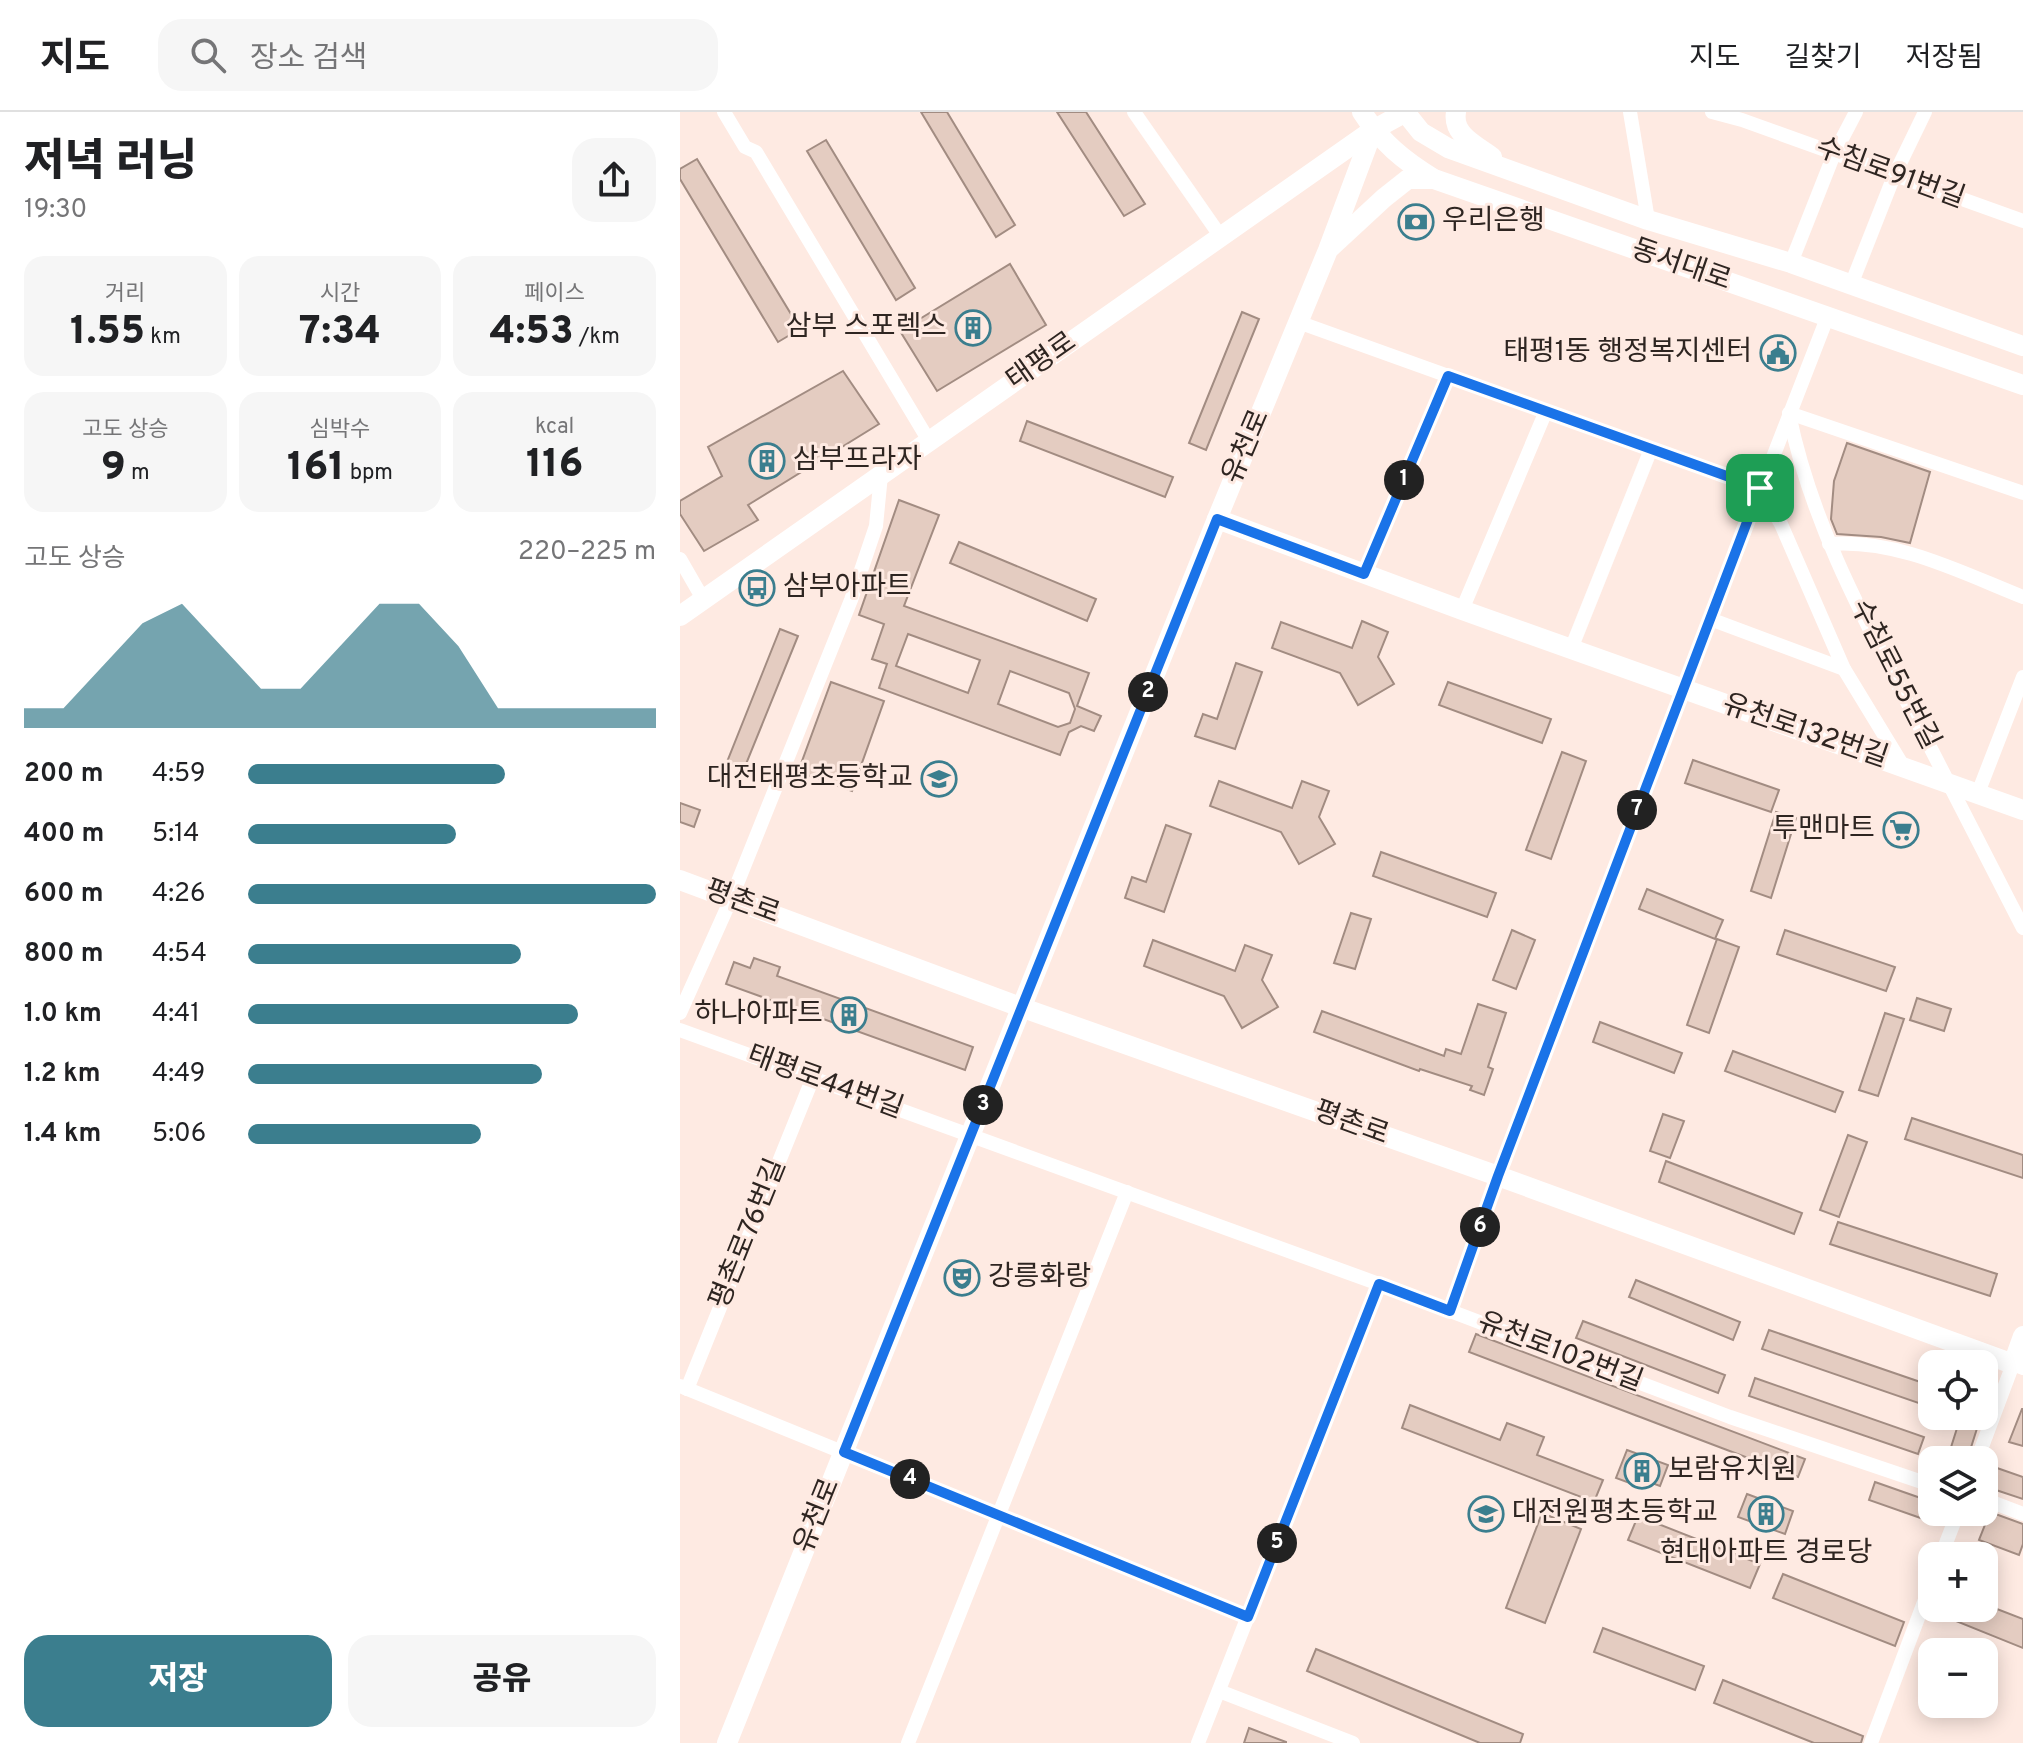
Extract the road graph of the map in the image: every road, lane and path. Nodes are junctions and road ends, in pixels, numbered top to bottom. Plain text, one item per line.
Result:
1 (724, 112) edge
2 (1134, 112) edge
3 (1362, 112) edge
4 (1406, 112) edge
5 (1456, 112) edge
6 (1630, 112) edge
7 (1712, 112) edge
8 (1856, 112) edge
9 (1925, 112) edge
10 (1744, 116) edge
11 (1373, 130) junction
12 (1834, 154) junction
13 (1512, 171) junction
14 (1894, 176) junction
15 (1434, 179) junction
16 (1648, 220) junction
17 (2023, 221) edge
18 (1221, 237) junction
19 (1328, 250) junction
20 (1791, 263) junction
21 (1851, 285) junction
22 (1827, 318) junction
23 (1298, 322) junction
24 (2023, 346) edge
25 (1448, 376) junction
26 (2023, 385) edge
27 (1546, 411) junction
28 (1789, 413) junction
29 (929, 441) junction
30 (1651, 449) junction
31 (881, 475) junction
32 (1760, 488) junction
33 (2023, 493) edge
34 (1217, 519) junction
35 (1829, 544) junction
36 (680, 559) edge
37 (1364, 574) junction
38 (2023, 597) edge
39 (703, 599) junction
40 (1462, 610) junction
41 (680, 616) edge
42 (1710, 619) junction
43 (1571, 649) junction
44 (1844, 669) junction
45 (2023, 677) edge
46 (1683, 689) junction
47 (1903, 766) junction
48 (1947, 782) junction
49 (1978, 793) junction
50 (2023, 810) edge
51 (680, 880) edge
52 (731, 899) junction
53 (2023, 928) edge
54 (1023, 1008) junction
55 (680, 1013) edge
56 (680, 1030) edge
57 (812, 1080) junction
58 (971, 1135) junction
59 (1498, 1176) junction
60 (1127, 1192) junction
61 (1379, 1284) junction
62 (1450, 1311) junction
63 (2023, 1336) edge
64 (2018, 1366) edge
65 (684, 1388) edge
66 (1983, 1446) edge
67 (844, 1452) junction
68 (1918, 1481) edge
69 (1998, 1504) edge
70 (2023, 1514) edge
71 (999, 1515) junction
72 (1248, 1617) junction
73 (1918, 1618) edge
74 (1219, 1691) junction
75 (727, 1743) edge
76 (908, 1743) edge
77 (1198, 1743) edge
78 (1353, 1743) edge
79 (1871, 1743) edge

1 - 29 street
2 - 18 street
3 - 11 main road, 동서대로
4 - 11 main road, 태평로
4 - 13 main road, 동서대로
5 - 13 main road
6 - 16 street, 동서대로
7 - 10 street, 수침로91번길
8 - 12 street
9 - 14 street
10 - 12 street, 수침로91번길
11 - 15 main road, 동서대로
11 - 18 main road, 태평로
11 - 19 main road, 유천로
12 - 14 street, 수침로91번길
12 - 20 street
13 - 16 main road, 동서대로
14 - 17 street, 수침로91번길
14 - 21 street
15 - 19 main road
15 - 22 main road, 동서대로
16 - 20 main road, 동서대로
18 - 29 main road, 태평로
19 - 23 main road, 유천로
20 - 21 main road, 동서대로
21 - 24 main road, 동서대로
22 - 26 main road, 동서대로
22 - 28 street
23 - 25 street
23 - 34 main road, 유천로
25 - 27 street
25 - 37 street
27 - 30 street
27 - 40 street
28 - 32 street
28 - 33 street
28 - 35 street, 수침로55번길
29 - 31 main road, 태평로
30 - 32 street
30 - 43 street
31 - 39 main road, 태평로
31 - 52 street
32 - 42 street
32 - 44 street, 유천로132번길
34 - 37 main road, 유천로132번길
34 - 54 main road, 유천로
35 - 38 street
35 - 48 street, 수침로55번길
36 - 39 street
37 - 40 main road, 유천로132번길
39 - 41 main road, 태평로
40 - 43 main road, 유천로132번길
42 - 44 street
42 - 46 street
43 - 46 main road, 유천로132번길
44 - 47 street, 유천로132번길
45 - 49 street
46 - 47 main road, 유천로132번길
46 - 59 street
47 - 48 main road, 유천로132번길
48 - 49 main road, 유천로132번길
48 - 53 street, 수침로55번길
49 - 50 main road, 유천로132번길
51 - 52 main road, 평촌로
52 - 54 main road, 평촌로
52 - 55 street
54 - 58 main road, 유천로
54 - 59 main road, 평촌로
56 - 57 street, 태평로44번길
57 - 58 street, 태평로44번길
57 - 65 street, 평촌로76번길
58 - 60 street, 유천로102번길
58 - 67 main road, 유천로
59 - 62 street
59 - 64 main road, 평촌로
60 - 61 street, 유천로102번길
60 - 71 street
61 - 62 street, 유천로102번길
61 - 72 street
62 - 68 street, 유천로102번길
63 - 64 main road
64 - 66 street
65 - 67 street
67 - 71 street
67 - 75 main road, 유천로
69 - 70 street
71 - 72 street
71 - 76 street
72 - 74 street
73 - 79 street
74 - 77 street
74 - 78 street

